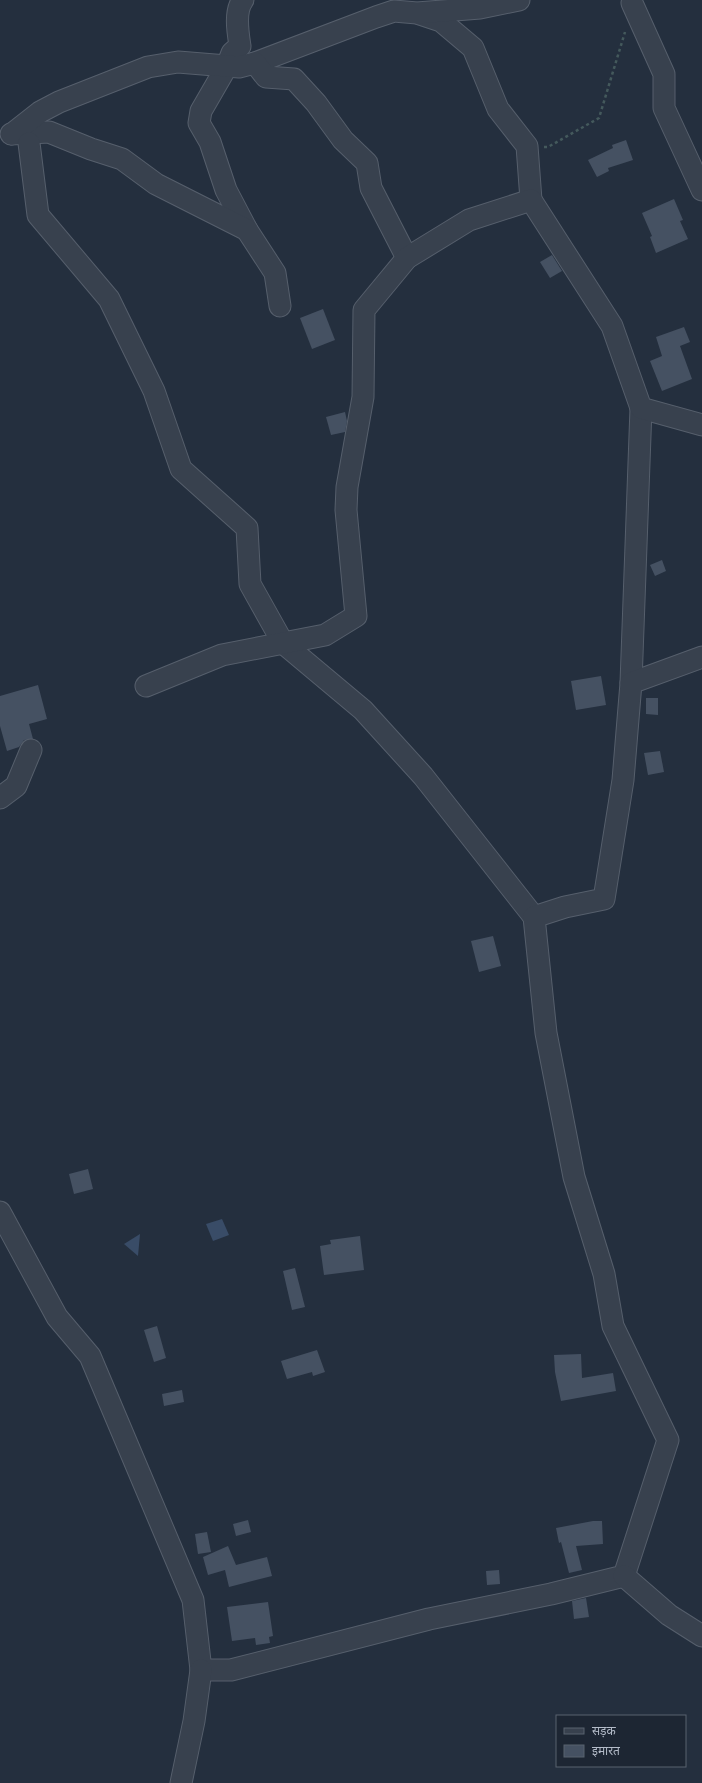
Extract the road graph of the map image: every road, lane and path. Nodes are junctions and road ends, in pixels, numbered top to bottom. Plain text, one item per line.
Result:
1 (243, 0) edge
2 (394, 0) edge
3 (519, 0) edge
4 (632, 3) joint
5 (417, 13) junction
6 (255, 63) junction
7 (226, 66) junction
8 (14, 137) edge
9 (527, 146) junction
10 (702, 190) edge
11 (531, 200) junction
12 (247, 230) junction
13 (407, 258) junction
14 (280, 306) dead end
15 (641, 408) junction
16 (702, 425) edge
17 (283, 643) junction
18 (702, 657) edge
19 (631, 683) junction
20 (146, 686) dead end
21 (31, 750) dead end
22 (0, 798) edge
23 (534, 917) junction
24 (0, 1212) edge
25 (624, 1576) junction
26 (702, 1636) edge
27 (200, 1670) junction
28 (181, 1783) edge

1 - 7 street
2 - 5 street
3 - 5 street
4 - 9 path
4 - 10 street
5 - 6 street
5 - 9 street
6 - 7 street
6 - 13 street
7 - 8 street
7 - 12 street
8 - 12 street
8 - 17 street
9 - 11 street
11 - 13 street
11 - 15 street
12 - 14 street
13 - 17 street
15 - 16 street
15 - 19 street
17 - 20 street
17 - 23 street
18 - 19 street
19 - 23 street
21 - 22 street
23 - 25 street
24 - 27 street
25 - 26 street
25 - 27 street
27 - 28 street

